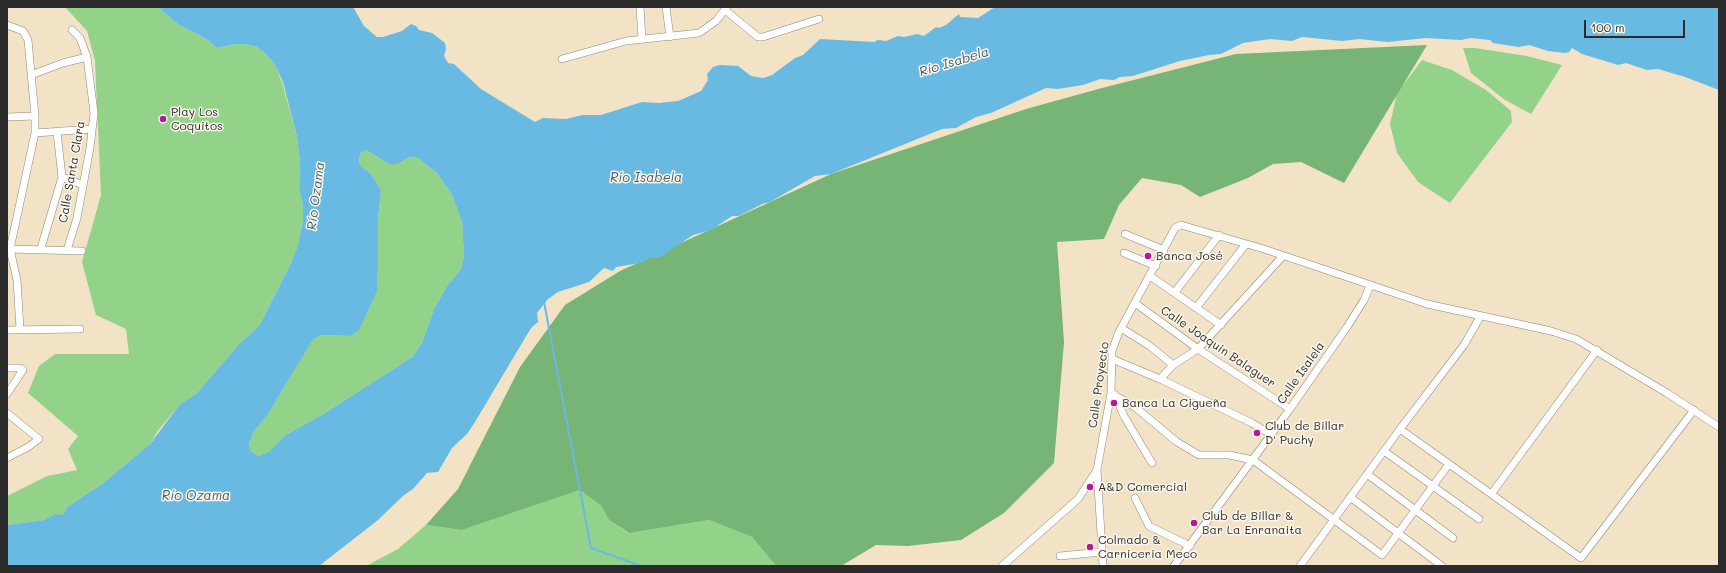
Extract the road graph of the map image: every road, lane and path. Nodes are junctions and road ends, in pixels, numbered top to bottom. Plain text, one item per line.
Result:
1 (640, 7) edge
2 (666, 7) edge
3 (726, 8) edge
4 (819, 19) dead end
5 (7, 24) edge
6 (72, 30) dead end
7 (670, 37) junction
8 (642, 39) junction
9 (87, 57) junction
10 (562, 59) dead end
11 (31, 75) junction
12 (35, 116) junction
13 (7, 117) edge
14 (91, 129) junction
15 (57, 132) junction
16 (35, 134) junction
17 (62, 177) junction
18 (83, 185) junction
19 (1125, 234) dead end
20 (1219, 235) junction
21 (1246, 244) junction
22 (41, 248) junction
23 (10, 249) junction
24 (67, 250) junction
25 (82, 250) dead end
26 (1164, 250) junction
27 (1124, 253) dead end
28 (1283, 256) junction
29 (1156, 266) junction
30 (1150, 276) junction
31 (1370, 286) junction
32 (1175, 292) junction
33 (1135, 302) junction
34 (1196, 308) junction
35 (1480, 317) junction
36 (1221, 325) junction
37 (1121, 328) junction
38 (20, 329) junction
39 (80, 329) dead end
40 (7, 330) edge
41 (1198, 349) junction
42 (1597, 350) junction
43 (1112, 359) junction
44 (1173, 365) junction
45 (7, 368) edge
46 (1160, 379) junction
47 (7, 394) edge
48 (1112, 394) junction
49 (1290, 409) junction
50 (1694, 410) junction
51 (7, 413) edge
52 (1719, 427) edge
53 (1400, 429) junction
54 (1272, 435) junction
55 (1384, 451) junction
56 (7, 458) edge
57 (1253, 460) junction
58 (1152, 463) dead end
59 (1449, 464) junction
60 (1097, 470) junction
61 (1367, 474) junction
62 (1432, 486) junction
63 (1492, 493) junction
64 (1350, 497) junction
65 (1135, 498) dead end
66 (1415, 510) junction
67 (1334, 518) junction
68 (1479, 519) dead end
69 (1397, 534) junction
70 (1453, 538) dead end
71 (1190, 546) junction
72 (1102, 552) junction
73 (1060, 556) dead end
74 (1002, 566) edge
75 (1102, 566) edge
76 (1174, 566) edge
77 (1300, 566) edge
78 (1442, 566) edge

1 - 8 street
2 - 7 street
3 - 4 street
3 - 7 street
5 - 11 street
6 - 9 street, Calle Santa Clara
7 - 8 street
8 - 10 street
9 - 11 street
9 - 14 street, Calle Santa Clara
11 - 12 street
12 - 13 street
12 - 16 street
14 - 15 street
14 - 18 street, Calle Santa Clara
15 - 16 street
15 - 17 street
16 - 23 street
17 - 18 street
17 - 22 street
18 - 24 street, Calle Santa Clara
19 - 26 street
20 - 21 street
20 - 26 street, Calle Proyecto
20 - 32 street
21 - 28 street
21 - 34 street
22 - 23 street
22 - 24 street
23 - 38 street
24 - 25 street
26 - 29 street, Calle Proyecto
27 - 29 street
28 - 31 street
28 - 36 street
29 - 30 street, Calle Proyecto
30 - 32 street
30 - 33 street, Calle Proyecto
31 - 35 street
31 - 49 street, Calle Isalela
32 - 34 street
33 - 37 street, Calle Proyecto
33 - 41 street, Calle Joaquin Balaguer
34 - 36 street
35 - 42 street
35 - 53 street
36 - 41 street
37 - 43 street, Calle Proyecto
37 - 44 street
38 - 39 street
38 - 40 street
41 - 44 street
41 - 49 street, Calle Joaquin Balaguer
42 - 50 street
42 - 63 street
43 - 46 street
43 - 48 street, Calle Proyecto
44 - 46 street
45 - 47 street
46 - 54 street
48 - 57 street
48 - 58 street
48 - 60 street, Calle Proyecto
49 - 54 street, Calle Isalela
50 - 52 street
50 - 63 street
51 - 56 street
53 - 55 street
53 - 59 street
54 - 57 street, Calle Isalela
55 - 61 street
55 - 62 street
57 - 67 street
57 - 71 street, Calle Isalela
59 - 62 street
59 - 63 street
60 - 72 street, Calle Proyecto
60 - 74 street
61 - 64 street
61 - 66 street
62 - 66 street
62 - 68 street
64 - 67 street
64 - 69 street
65 - 71 street
66 - 69 street
66 - 70 street
67 - 69 street
67 - 77 street
69 - 78 street
71 - 76 street, Calle Isalela
72 - 73 street
72 - 75 street, Calle Proyecto

